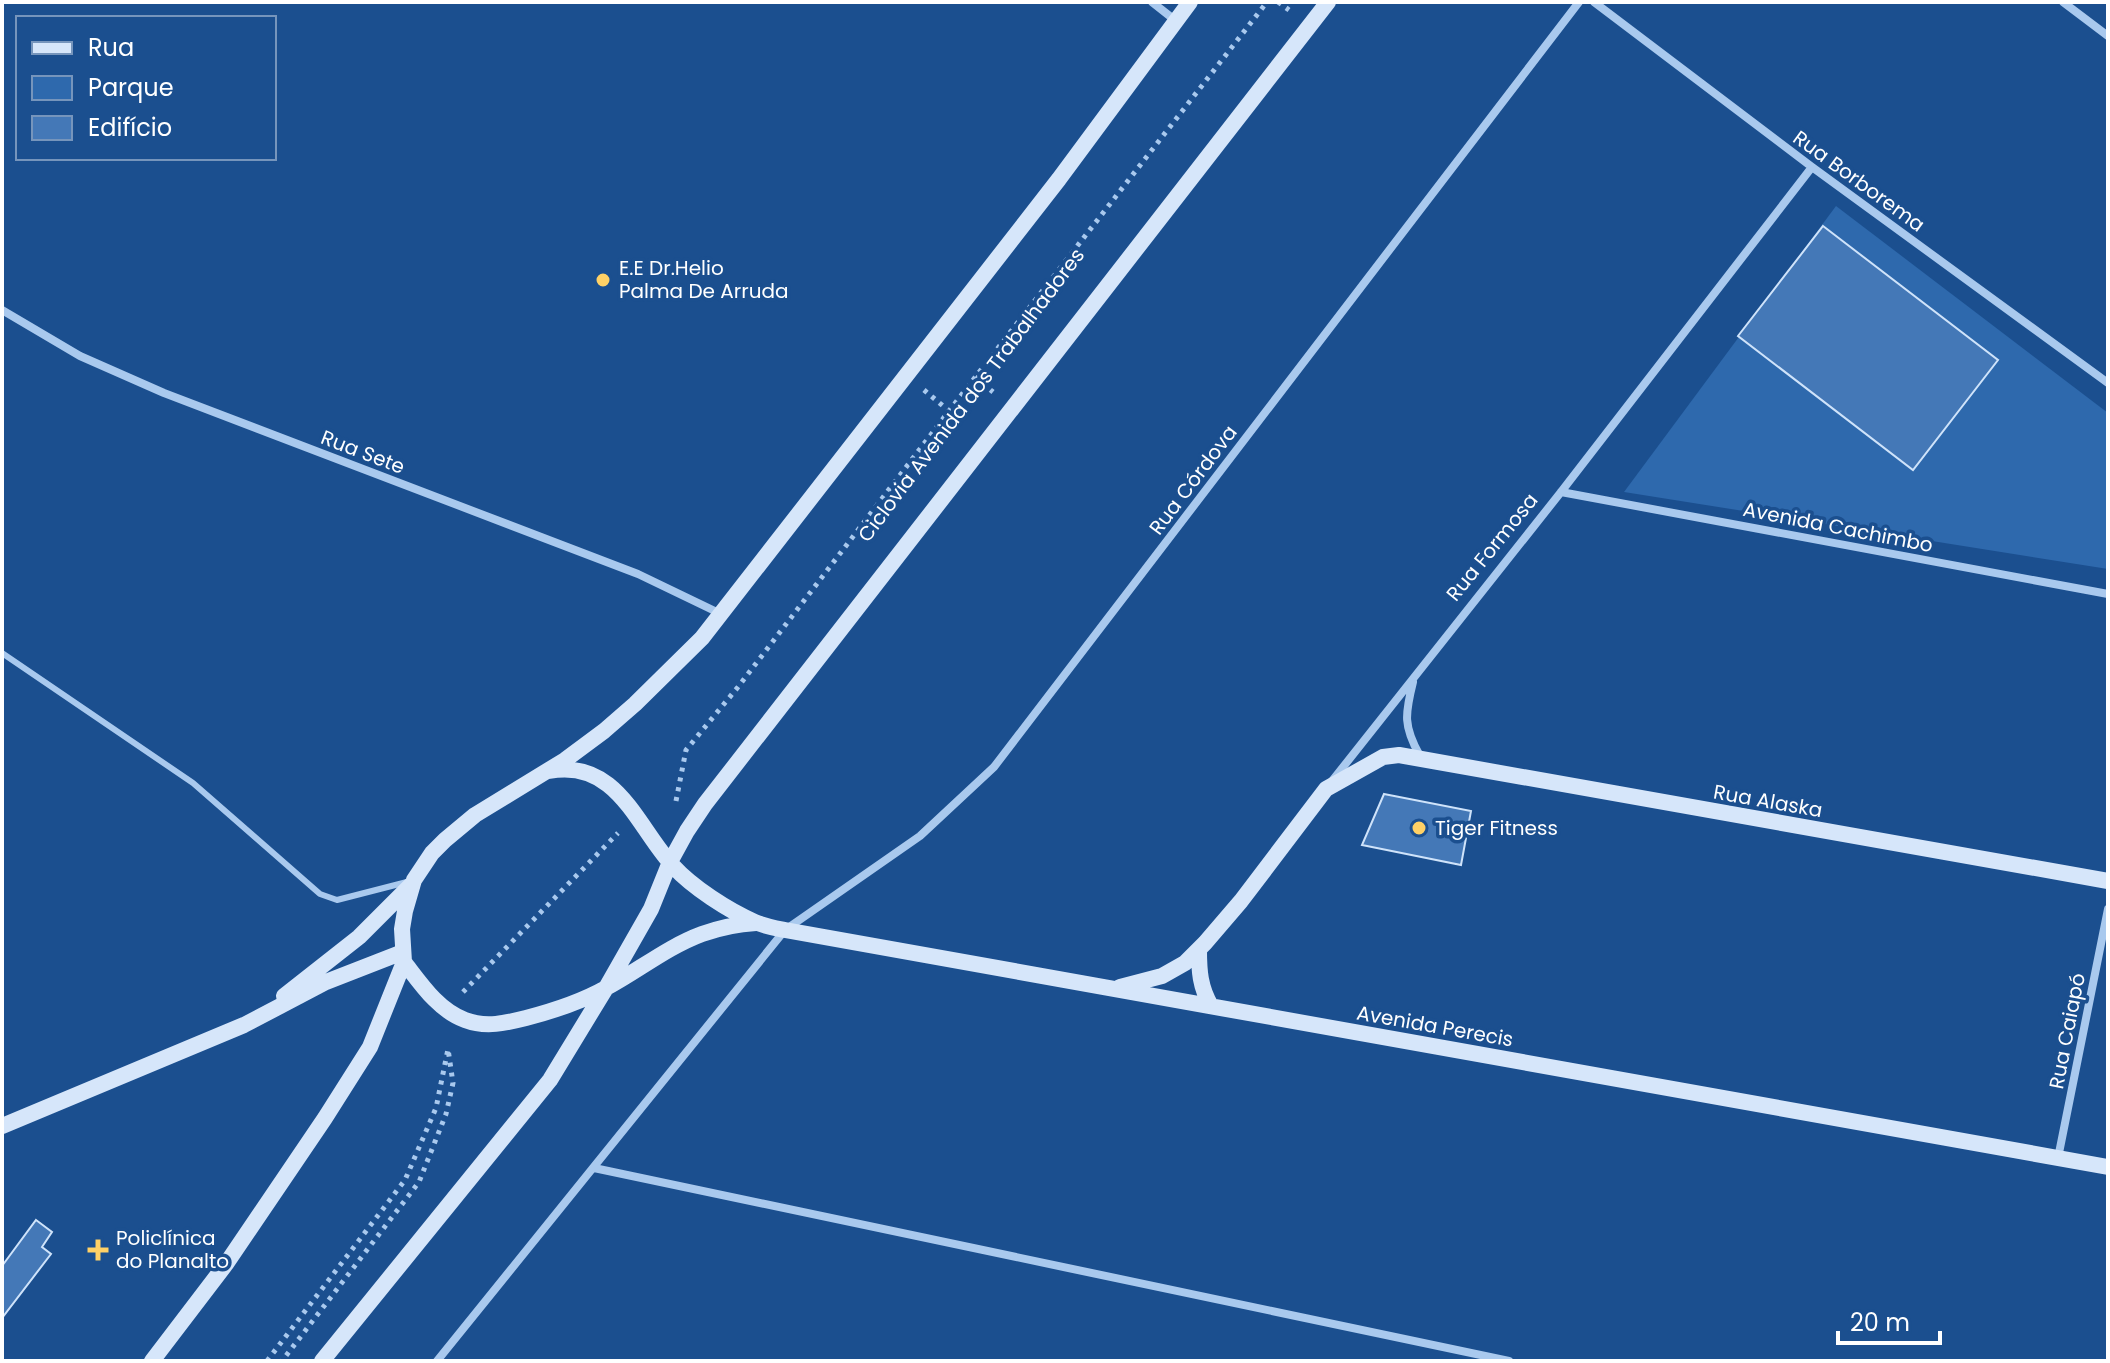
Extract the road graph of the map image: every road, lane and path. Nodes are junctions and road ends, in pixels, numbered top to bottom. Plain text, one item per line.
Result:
1 (1152, 2) edge
2 (1190, 2) edge
3 (1267, 2) edge
4 (1278, 2) edge
5 (1295, 2) edge
6 (1328, 2) edge
7 (1579, 2) edge
8 (1594, 2) edge
9 (2063, 2) edge
10 (1176, 21) junction
11 (2108, 36) edge
12 (1812, 167) junction
13 (2, 310) edge
14 (2108, 383) edge
15 (1561, 492) junction
16 (2108, 594) edge
17 (719, 613) junction
18 (2, 653) edge
19 (1414, 677) junction
20 (1421, 759) junction
21 (542, 772) junction
22 (1326, 789) junction
23 (681, 802) dead end
24 (636, 814) junction
25 (670, 862) junction
26 (414, 880) junction
27 (2108, 881) edge
28 (2108, 909) edge
29 (756, 923) junction
30 (785, 930) junction
31 (1199, 950) junction
32 (403, 957) junction
33 (606, 988) junction
34 (1115, 988) junction
35 (1211, 1006) junction
36 (446, 1009) junction
37 (244, 1025) junction
38 (448, 1049) junction
39 (2, 1126) edge
40 (2058, 1159) junction
41 (2108, 1167) edge
42 (594, 1168) junction
43 (152, 1361) edge
44 (267, 1361) edge
45 (282, 1361) edge
46 (322, 1361) edge
47 (437, 1361) edge
48 (1509, 1361) edge

1 - 10 street
2 - 10 main road
3 - 23 path, Ciclovia Avenida dos Trabalhadores
4 - 5 path
6 - 25 main road
7 - 30 street, Rua Córdova
8 - 12 street, Rua Borborema
9 - 11 street
10 - 17 main road
12 - 14 street, Rua Borborema
12 - 15 street, Rua Formosa
13 - 17 street, Rua Sete
15 - 16 street, Avenida Cachimbo
15 - 19 street, Rua Formosa
17 - 21 main road
18 - 26 lane
19 - 20 street
19 - 22 street, Rua Formosa
20 - 22 main road, Rua Alaska
20 - 27 main road, Rua Alaska
21 - 24 main road, Avenida Perecis
21 - 26 main road
22 - 31 main road, Rua Formosa
24 - 25 main road, Avenida Perecis
24 - 36 path
25 - 29 main road, Avenida Perecis
25 - 33 main road
26 - 32 main road
26 - 37 main road
28 - 40 street, Rua Caiapó
29 - 30 main road, Avenida Perecis
29 - 33 main road, Avenida Perecis
30 - 34 main road, Avenida Perecis
30 - 42 street, Rua Córdova
31 - 34 main road, Rua Formosa
31 - 35 main road
32 - 36 main road
32 - 37 main road
32 - 43 main road
33 - 36 main road, Avenida Perecis
33 - 46 main road
34 - 35 main road, Avenida Perecis
35 - 40 main road, Avenida Perecis
36 - 38 path
37 - 39 main road
38 - 44 path
38 - 45 path
40 - 41 main road, Avenida Perecis
42 - 47 street, Rua Córdova
42 - 48 street

